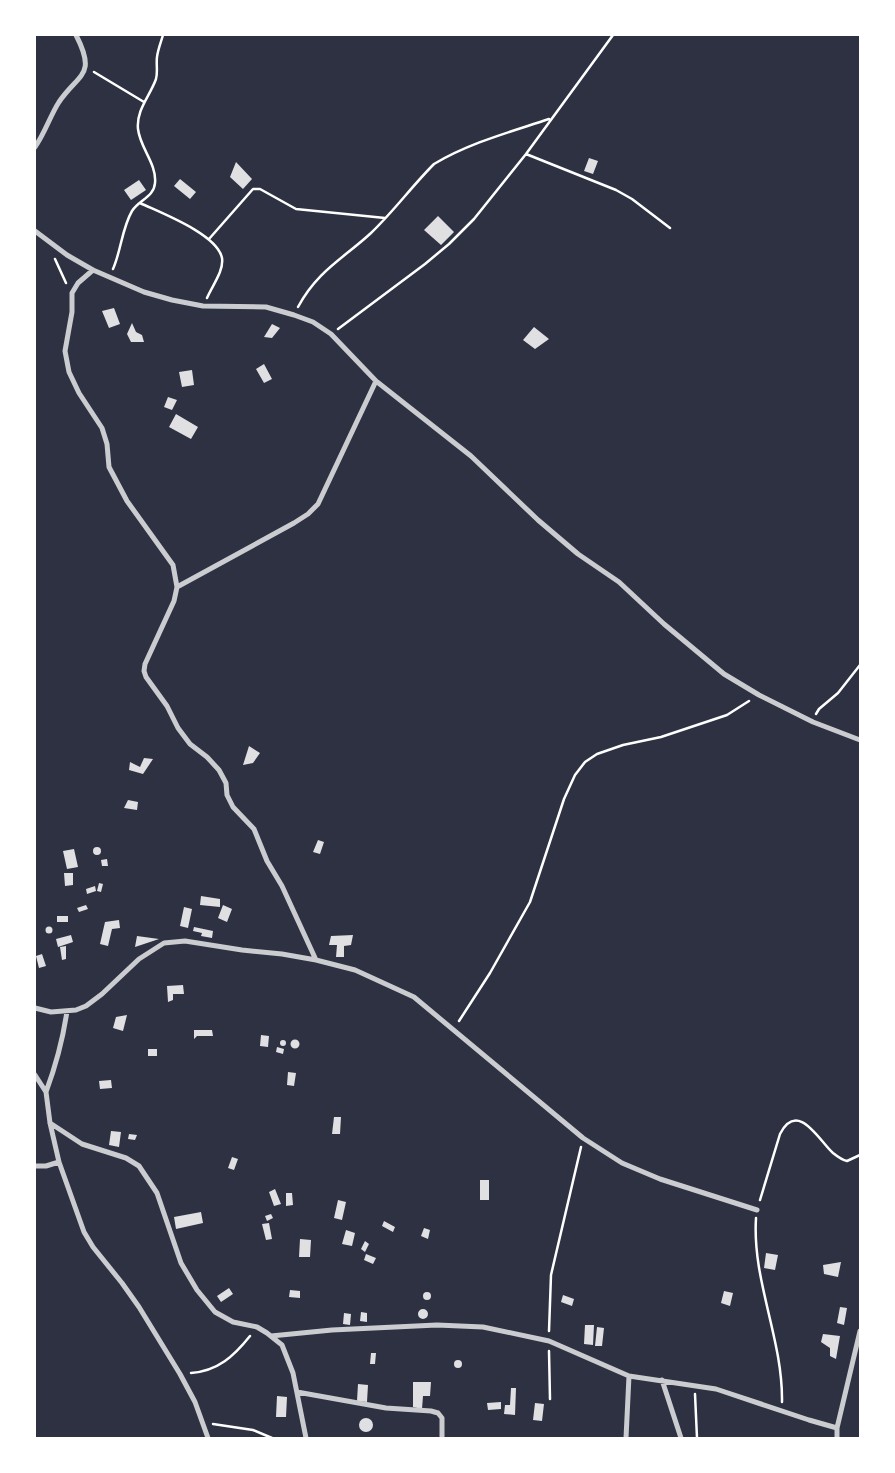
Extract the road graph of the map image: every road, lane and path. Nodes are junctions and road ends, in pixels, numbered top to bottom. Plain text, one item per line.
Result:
1 (76, 35) edge
2 (164, 35) edge
3 (613, 35) edge
4 (85, 67) junction
5 (144, 102) junction
6 (551, 119) junction
7 (35, 147) edge
8 (526, 154) junction
9 (140, 203) junction
10 (385, 218) junction
11 (670, 228) dead end
12 (35, 231) edge
13 (209, 239) junction
14 (49, 242) junction
15 (93, 270) junction
16 (110, 278) junction
17 (72, 293) junction
18 (203, 306) junction
19 (294, 315) junction
20 (331, 334) junction
21 (376, 381) junction
22 (177, 587) junction
23 (860, 665) edge
24 (758, 695) junction
25 (813, 722) junction
26 (860, 740) edge
27 (316, 960) junction
28 (35, 1008) edge
29 (67, 1011) junction
30 (454, 1029) junction
31 (35, 1074) edge
32 (46, 1092) junction
33 (50, 1123) junction
34 (583, 1138) junction
35 (860, 1155) edge
36 (59, 1162) junction
37 (35, 1166) edge
38 (757, 1210) junction
39 (257, 1327) junction
40 (860, 1331) edge
41 (271, 1336) junction
42 (549, 1341) junction
43 (180, 1374) junction
44 (629, 1376) junction
45 (662, 1380) junction
46 (695, 1385) junction
47 (297, 1392) junction
48 (550, 1399) dead end
49 (782, 1411) junction
50 (202, 1423) junction
51 (837, 1428) junction
52 (208, 1438) edge
53 (272, 1438) edge
54 (306, 1438) edge
55 (442, 1438) edge
56 (626, 1438) edge
57 (681, 1438) edge
58 (696, 1438) edge
59 (837, 1438) edge

1 - 4 street
2 - 5 path
3 - 6 path
4 - 5 path
4 - 7 street
5 - 9 path
6 - 8 path
6 - 10 path
8 - 11 path
8 - 20 path
9 - 13 path
9 - 16 path
10 - 13 path
10 - 19 path
12 - 14 street
13 - 18 path
14 - 15 street
14 - 17 path
15 - 16 street
15 - 17 street
16 - 18 street
17 - 22 street
18 - 19 street
19 - 20 street
20 - 21 street
21 - 22 street
21 - 24 street
22 - 27 street
23 - 25 path
24 - 25 street
24 - 30 path
25 - 26 street
27 - 29 street
27 - 30 street
28 - 29 street
29 - 32 street
30 - 34 street
31 - 32 street
32 - 33 street
33 - 36 street
33 - 39 street
34 - 38 street
34 - 42 path
35 - 38 path
36 - 37 street
36 - 43 street
38 - 49 path
39 - 41 street
39 - 43 path
40 - 51 street
41 - 42 street
41 - 47 street
42 - 44 street
42 - 48 path
43 - 50 street
44 - 45 street
44 - 56 street
45 - 46 street
45 - 57 street
46 - 49 street
46 - 58 path
47 - 54 street
47 - 55 street
49 - 51 street
50 - 52 street
50 - 53 path
51 - 59 street

